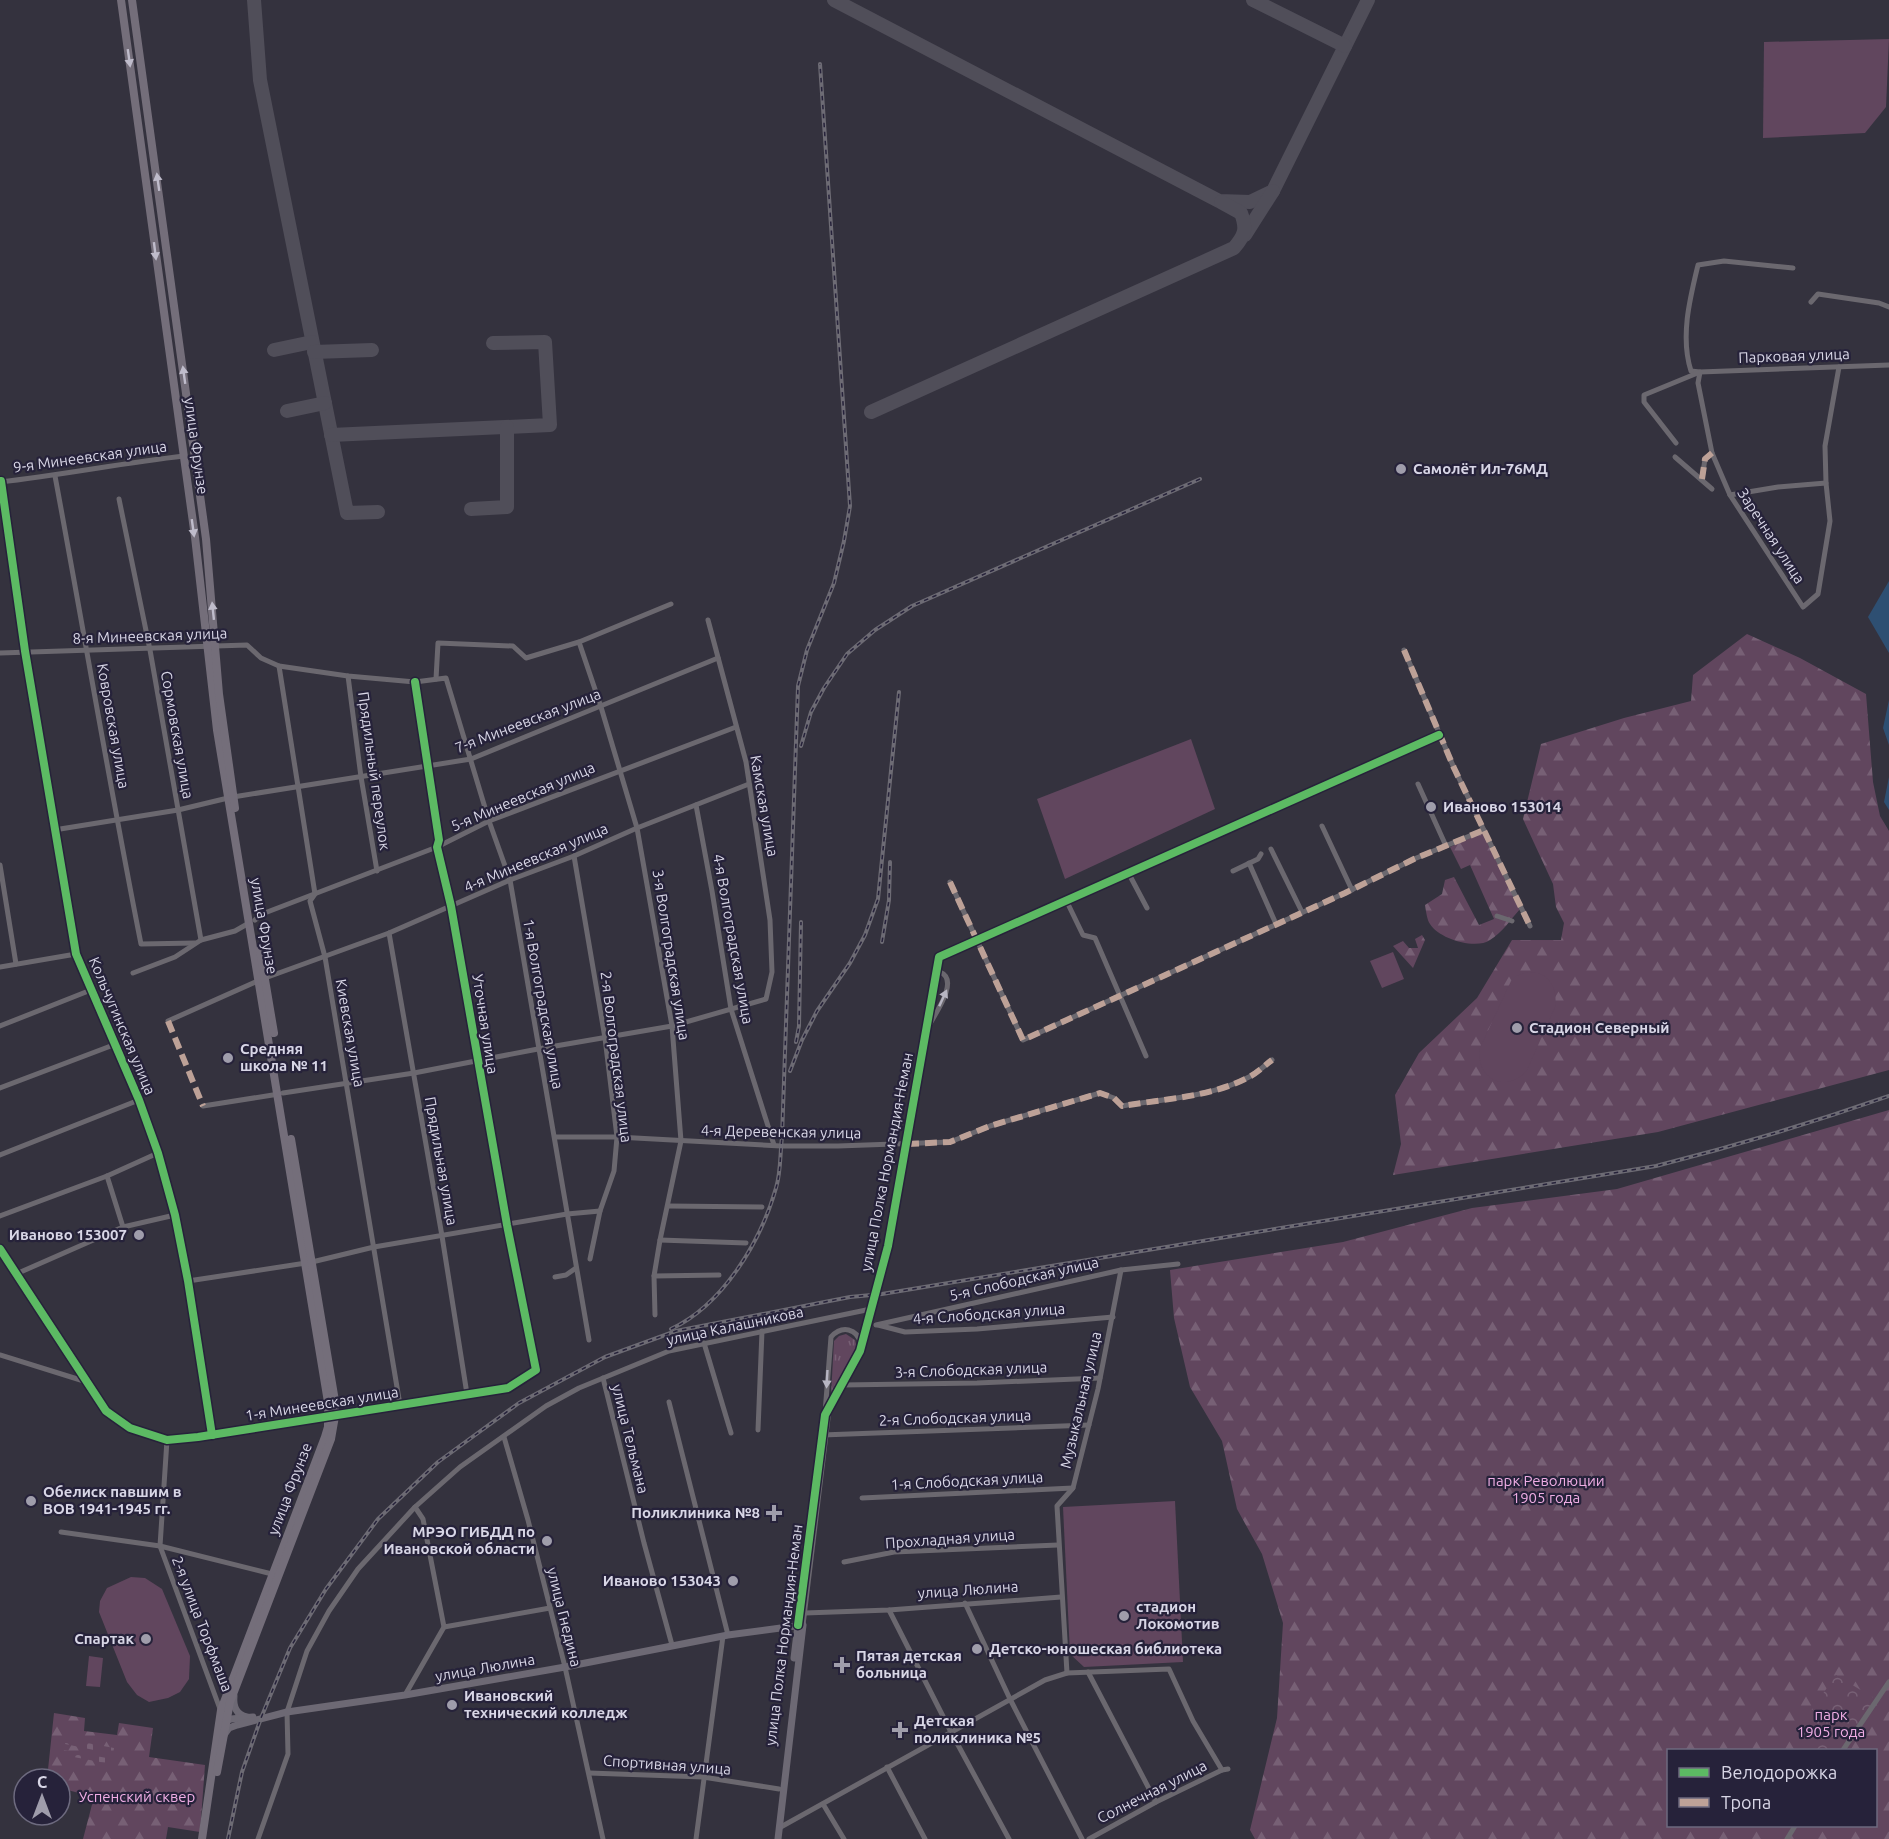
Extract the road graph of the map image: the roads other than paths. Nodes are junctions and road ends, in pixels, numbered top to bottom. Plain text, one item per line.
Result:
1 (121, 0) edge
2 (132, 0) edge
3 (145, 92) junction
4 (134, 94) junction
5 (1793, 268) dead end
6 (1811, 302) dead end
7 (1889, 307) edge
8 (1889, 365) edge
9 (1839, 367) junction
10 (1700, 372) junction
11 (188, 406) junction
12 (177, 408) junction
13 (1676, 443) dead end
14 (1712, 453) junction
15 (184, 456) junction
16 (1675, 457) dead end
17 (55, 476) junction
18 (1702, 479) junction
19 (1, 482) edge
20 (1826, 483) junction
21 (1712, 489) dead end
22 (1730, 495) junction
23 (118, 499) dead end
24 (671, 604) dead end
25 (708, 620) dead end
26 (579, 642) junction
27 (212, 645) junction
28 (150, 650) junction
29 (1404, 650) dead end
30 (25, 651) junction
31 (88, 651) junction
32 (0, 653) edge
33 (718, 658) junction
34 (279, 666) junction
35 (348, 676) junction
36 (446, 678) joint
37 (436, 679) junction
38 (415, 682) junction
39 (601, 707) junction
40 (736, 727) junction
41 (1439, 735) junction
42 (471, 759) junction
43 (428, 767) junction
44 (619, 770) junction
45 (361, 777) junction
46 (748, 784) junction
47 (1418, 784) dead end
48 (297, 786) junction
49 (231, 798) junction
50 (696, 804) junction
51 (178, 810) junction
52 (116, 819) junction
53 (489, 821) junction
54 (1322, 826) dead end
55 (637, 828) junction
56 (54, 830) junction
57 (1484, 830) junction
58 (1446, 846) junction
59 (437, 847) junction
60 (1271, 849) dead end
61 (1260, 854) dead end
62 (574, 856) junction
63 (1249, 863) junction
64 (0, 865) edge
65 (1233, 870) dead end
66 (377, 871) junction
67 (1129, 874) junction
68 (510, 880) junction
69 (950, 882) dead end
70 (1352, 890) junction
71 (315, 894) junction
72 (1067, 902) junction
73 (451, 906) junction
74 (1147, 908) dead end
75 (1302, 912) junction
76 (1497, 916) dead end
77 (1512, 921) dead end
78 (252, 922) junction
79 (1276, 924) junction
80 (1530, 926) dead end
81 (389, 933) junction
82 (201, 940) junction
83 (977, 941) junction
84 (195, 943) junction
85 (76, 954) junction
86 (326, 957) junction
87 (16, 964) junction
88 (0, 967) edge
89 (133, 973) dead end
90 (936, 974) junction
91 (263, 979) junction
92 (91, 990) junction
93 (1121, 994) junction
94 (730, 1009) junction
95 (168, 1021) dead end
96 (0, 1026) edge
97 (672, 1026) junction
98 (926, 1031) junction
99 (605, 1038) junction
100 (116, 1044) junction
101 (538, 1049) junction
102 (1146, 1056) dead end
103 (1272, 1060) dead end
104 (477, 1062) junction
105 (414, 1073) junction
106 (347, 1085) junction
107 (0, 1088) edge
108 (281, 1094) junction
109 (139, 1100) junction
110 (203, 1106) dead end
111 (555, 1137) junction
112 (617, 1137) junction
113 (681, 1142) junction
114 (907, 1144) junction
115 (774, 1145) junction
116 (158, 1153) junction
117 (0, 1155) edge
118 (107, 1176) junction
119 (668, 1206) junction
120 (762, 1207) dead end
121 (600, 1211) junction
122 (567, 1214) junction
123 (175, 1215) junction
124 (0, 1216) edge
125 (507, 1225) junction
126 (123, 1227) junction
127 (442, 1236) junction
128 (660, 1240) junction
129 (746, 1242) dead end
130 (374, 1247) junction
131 (0, 1250) edge
132 (590, 1258) dead end
133 (309, 1262) junction
134 (1178, 1264) dead end
135 (576, 1268) junction
136 (1121, 1270) junction
137 (16, 1274) junction
138 (719, 1275) dead end
139 (654, 1276) junction
140 (555, 1277) dead end
141 (188, 1281) junction
142 (871, 1309) junction
143 (655, 1315) dead end
144 (1113, 1317) junction
145 (867, 1322) junction
146 (876, 1324) junction
147 (762, 1331) junction
148 (589, 1340) dead end
149 (704, 1343) junction
150 (861, 1346) junction
151 (0, 1355) edge
152 (536, 1370) joint
153 (603, 1378) junction
154 (1100, 1378) junction
155 (87, 1382) junction
156 (842, 1385) junction
157 (467, 1394) junction
158 (833, 1400) junction
159 (669, 1402) dead end
160 (400, 1405) junction
161 (825, 1415) junction
162 (332, 1416) junction
163 (1089, 1425) junction
164 (758, 1430) dead end
165 (731, 1433) dead end
166 (212, 1435) junction
167 (825, 1435) junction
168 (504, 1437) junction
169 (167, 1440) junction
170 (1073, 1488) junction
171 (861, 1498) dead end
172 (416, 1507) junction
173 (61, 1532) dead end
174 (1058, 1545) junction
175 (160, 1546) junction
176 (844, 1562) dead end
177 (275, 1575) junction
178 (1061, 1597) junction
179 (965, 1603) junction
180 (550, 1608) junction
181 (889, 1610) junction
182 (802, 1621) junction
183 (444, 1627) junction
184 (781, 1627) junction
185 (758, 1630) junction
186 (725, 1635) junction
187 (672, 1645) junction
188 (796, 1646) junction
189 (565, 1667) junction
190 (1089, 1672) junction
191 (1067, 1673) junction
192 (234, 1682) junction
193 (1889, 1682) edge
194 (405, 1695) junction
195 (1010, 1699) junction
196 (221, 1710) junction
197 (287, 1712) junction
198 (249, 1718) junction
199 (261, 1718) junction
200 (225, 1720) junction
201 (234, 1726) junction
202 (951, 1732) junction
203 (220, 1736) junction
204 (1844, 1749) edge
205 (887, 1767) junction
206 (590, 1773) junction
207 (703, 1777) junction
208 (779, 1789) junction
209 (1156, 1802) junction
210 (823, 1804) junction
211 (777, 1828) junction
212 (204, 1839) edge
213 (258, 1839) edge
214 (603, 1839) edge
215 (696, 1839) edge
216 (773, 1839) edge
217 (778, 1839) edge
218 (844, 1839) edge
219 (925, 1839) edge
220 (1009, 1839) edge
221 (1082, 1839) edge
222 (1089, 1839) edge

1 -> 4 highway, улица Фрунзе
2 - 3 highway, улица Фрунзе
3 - 4 highway
11 -> 3 highway, улица Фрунзе
4 -> 12 highway, улица Фрунзе
5 - 10 street
6 - 7 street
8 - 9 street, Парковая улица
9 - 10 street, Парковая улица
9 - 20 street
10 - 13 street, Парковая улица
10 - 14 street, Заречная улица
11 - 12 highway
27 -> 11 highway, улица Фрунзе
12 - 15 highway, улица Фрунзе
14 - 18 street
14 - 22 street, Заречная улица
15 - 17 street, 9-я Минеевская улица
15 -> 27 highway, улица Фрунзе
16 - 18 street
17 - 19 street, 9-я Минеевская улица
17 - 31 street, Ковровская улица
18 - 21 street
19 - 30 street, Кольчугинская улица
20 - 22 street
20 - 22 street, Заречная улица
23 - 28 street, Сормовская улица
24 - 26 street
25 - 33 street, Камская улица
26 - 37 street
26 - 39 street, 3-я Волгоградская улица
27 - 28 street, 8-я Минеевская улица
27 - 34 street, 8-я Минеевская улица
27 - 49 highway, улица Фрунзе
28 - 31 street, 8-я Минеевская улица
28 - 51 street, Сормовская улица
29 - 41 street
30 - 31 street, 8-я Минеевская улица
30 - 32 street, 8-я Минеевская улица
30 - 56 street, Кольчугинская улица
31 - 52 street, Ковровская улица
33 - 39 street, 7-я Минеевская улица
33 - 40 street, Камская улица
34 - 35 street, 8-я Минеевская улица
34 - 48 street, Киевская улица
35 - 38 street, 8-я Минеевская улица
35 - 45 street, Прядильный переулок
36 - 37 street, 8-я Минеевская улица
36 - 42 street, 1-я Волгоградская улица
37 - 38 street, 8-я Минеевская улица
38 - 43 street, Уточная улица
39 - 42 street, 7-я Минеевская улица
39 - 44 street, 3-я Волгоградская улица
40 - 44 street, 5-я Минеевская улица
40 - 46 street, Камская улица
41 - 57 street
41 - 67 street
42 - 43 street, 7-я Минеевская улица
42 - 53 street, 1-я Волгоградская улица
43 - 45 street, 7-я Минеевская улица
43 - 59 street, Уточная улица
44 - 53 street, 5-я Минеевская улица
44 - 55 street, 3-я Волгоградская улица
45 - 48 street, 7-я Минеевская улица
45 - 66 street, Прядильный переулок
46 - 50 street, 4-я Минеевская улица
46 - 94 street, Камская улица
47 - 58 street
48 - 49 street, 7-я Минеевская улица
48 - 71 street, Киевская улица
49 - 51 street, 7-я Минеевская улица
49 - 78 highway, улица Фрунзе
50 - 55 street, 4-я Минеевская улица
50 - 94 street, 4-я Волгоградская улица
51 - 52 street, 7-я Минеевская улица
51 - 82 street, Сормовская улица
52 - 56 street, 7-я Минеевская улица
52 - 84 street, Ковровская улица
53 - 59 street, 5-я Минеевская улица
53 - 68 street, 1-я Волгоградская улица
54 - 70 street
55 - 62 street, 4-я Минеевская улица
55 - 97 street, 3-я Волгоградская улица
56 - 85 street, Кольчугинская улица
57 - 58 street
57 - 80 street
58 - 70 street
59 - 66 street, 5-я Минеевская улица
59 - 73 street, Уточная улица
60 - 75 street
61 - 63 street
62 - 68 street, 4-я Минеевская улица
62 - 99 street, 2-я Волгоградская улица
63 - 65 street
63 - 79 street
64 - 87 street
66 - 71 street, 5-я Минеевская улица
67 - 72 street
67 - 74 street
68 - 73 street, 4-я Минеевская улица
68 - 101 street, 1-я Волгоградская улица
69 - 83 street
70 - 75 street
71 - 78 street, 5-я Минеевская улица
71 - 86 street, Киевская улица
72 - 83 street
72 - 93 street
73 - 81 street, 4-я Минеевская улица
73 - 104 street, Уточная улица
75 - 79 street
76 - 77 street
78 - 82 street, 5-я Минеевская улица
78 - 91 highway, улица Фрунзе
79 - 93 street
81 - 86 street, 4-я Минеевская улица
81 - 105 street, Прядильная улица
82 - 84 street, 5-я Минеевская улица
83 - 90 street, улица Полка Нормандия-Неман
83 - 93 street
84 - 89 street, 5-я Минеевская улица
85 - 87 street
85 - 92 street, Кольчугинская улица
86 - 91 street, 4-я Минеевская улица
86 - 106 street, Киевская улица
87 - 88 street
90 - 98 street, улица Полка Нормандия-Неман
98 -> 90 street
91 - 95 street, 4-я Минеевская улица
91 - 108 highway, улица Фрунзе
92 - 96 street
92 - 100 street, Кольчугинская улица
93 - 102 street
94 - 97 street
94 - 115 street, 4-я Волгоградская улица
97 - 99 street
97 - 113 street, 3-я Волгоградская улица
98 - 114 street, улица Полка Нормандия-Неман
99 - 101 street
99 - 112 street, 2-я Волгоградская улица
100 - 107 street
100 - 109 street, Кольчугинская улица
101 - 104 street
101 - 111 street, 1-я Волгоградская улица
103 - 114 street, 4-я Деревенская улица
104 - 105 street
104 - 125 street, Уточная улица
105 - 106 street
105 - 127 street, Прядильная улица
106 - 108 street
106 - 130 street, Киевская улица
108 - 110 street
108 - 133 highway, улица Фрунзе
109 - 116 street, Кольчугинская улица
109 - 117 street
111 - 112 street, 4-я Деревенская улица
111 - 122 street, 1-я Волгоградская улица
112 - 113 street, 4-я Деревенская улица
112 - 121 street, 2-я Волгоградская улица
113 - 115 street, 4-я Деревенская улица
113 - 119 street, 3-я Волгоградская улица
114 - 115 street, 4-я Деревенская улица
114 - 142 street, улица Полка Нормандия-Неман
116 - 118 street
116 - 123 street, Кольчугинская улица
118 - 124 street
118 - 126 street
119 - 120 street
119 - 128 street, 3-я Волгоградская улица
121 - 122 street
121 - 132 street, 2-я Волгоградская улица
122 - 125 street
122 - 135 street, 1-я Волгоградская улица
123 - 126 street
123 - 141 street, Кольчугинская улица
125 - 127 street
125 - 152 street, Уточная улица
126 - 137 street
127 - 130 street
127 - 157 street, Прядильная улица
128 - 129 street
128 - 139 street, 3-я Волгоградская улица
130 - 133 street
130 - 160 street, Киевская улица
131 - 137 street
133 - 141 street
133 - 162 highway, улица Фрунзе
134 - 136 street, 5-я Слободская улица
135 - 140 street
135 - 148 street, 1-я Волгоградская улица
136 - 144 street, Музыкальная улица
136 - 146 street, 5-я Слободская улица
137 - 155 street
138 - 139 street
139 - 143 street, 3-я Волгоградская улица
141 - 166 street, Кольчугинская улица
142 - 145 street, улица Полка Нормандия-Неман
142 - 147 street, улица Калашникова
144 - 146 street, 4-я Слободская улица
144 - 154 street, Музыкальная улица
145 - 146 street, 4-я Слободская улица
145 - 150 street, улица Полка Нормандия-Неман
147 - 149 street, улица Калашникова
147 - 164 street
149 - 153 street, улица Калашникова
149 - 165 street
150 - 156 street, улица Полка Нормандия-Неман
150 -> 161 street
151 - 155 street
152 - 157 street, 1-я Минеевская улица
153 - 168 street, улица Калашникова
153 - 187 street, улица Тельмана
154 - 156 street, 3-я Слободская улица
154 - 163 street, Музыкальная улица
155 - 169 street, 1-я Минеевская улица
156 - 158 street, улица Полка Нормандия-Неман
157 - 160 street, 1-я Минеевская улица
158 - 161 street, улица Полка Нормандия-Неман
158 - 167 street, улица Полка Нормандия-Неман
159 - 186 street
160 - 162 street, 1-я Минеевская улица
161 - 167 street, улица Полка Нормандия-Неман
162 - 166 street, 1-я Минеевская улица
162 - 177 highway, улица Фрунзе
163 - 167 street, 2-я Слободская улица
163 - 170 street, Музыкальная улица
166 - 169 street, 1-я Минеевская улица
167 - 182 street, улица Полка Нормандия-Неман
167 - 182 street, улица Полка Нормандия-Неман
168 - 172 street, улица Калашникова
168 - 180 street, улица Гнедина
169 - 175 street, 2-я улица Торфмаша
170 - 171 street, 1-я Слободская улица
170 - 174 street, Музыкальная улица
172 - 183 street
172 - 197 street, улица Калашникова
173 - 175 street
174 - 176 street, Прохладная улица
174 - 178 street, Музыкальная улица
175 - 177 street
175 - 196 street, 2-я улица Торфмаша
177 - 192 highway, улица Фрунзе
178 - 179 street, улица Люлина
178 - 191 street, Музыкальная улица
179 - 181 street, улица Люлина
179 - 195 street
180 - 183 street
180 - 189 street, улица Гнедина
181 - 182 street, улица Люлина
181 - 202 street
182 - 184 main road, улица Люлина
182 - 185 main road, улица Люлина
182 - 188 main road, улица Полка Нормандия-Неман
182 - 211 main road, улица Полка Нормандия-Неман
183 - 194 street
184 - 185 main road, улица Люлина
184 - 188 main road
185 - 186 main road, улица Люлина
186 - 187 main road, улица Люлина
186 - 207 street
187 - 189 main road, улица Люлина
188 - 208 main road, улица Полка Нормандия-Неман
189 - 194 main road, улица Люлина
189 - 206 street, улица Гнедина
190 - 191 street
190 - 209 street
190 - 209 street, Солнечная улица
191 - 195 street
192 - 196 highway, улица Фрунзе
192 - 198 main road
192 - 200 highway, улица Фрунзе
193 - 204 street
194 - 197 main road, улица Люлина
195 - 202 street
195 - 221 street
196 - 203 highway, улица Фрунзе
197 - 199 main road, улица Люлина
197 - 213 street, улица Калашникова
198 - 199 main road
198 - 200 main road
199 - 201 main road, улица Люлина
200 - 201 main road
200 - 203 highway, улица Фрунзе
201 - 203 main road, улица Люлина
202 - 205 street
202 - 220 street
203 - 212 highway, улица Фрунзе
205 - 210 street
205 - 219 street
206 - 207 street, Спортивная улица
206 - 214 street, улица Гнедина
207 - 208 street, Спортивная улица
207 - 215 street
208 - 211 main road, улица Полка Нормандия-Неман
209 - 222 street, Солнечная улица
210 - 211 street
210 - 218 street
211 - 216 main road, улица Полка Нормандия-Неман
211 - 217 main road, улица Полка Нормандия-Неман

